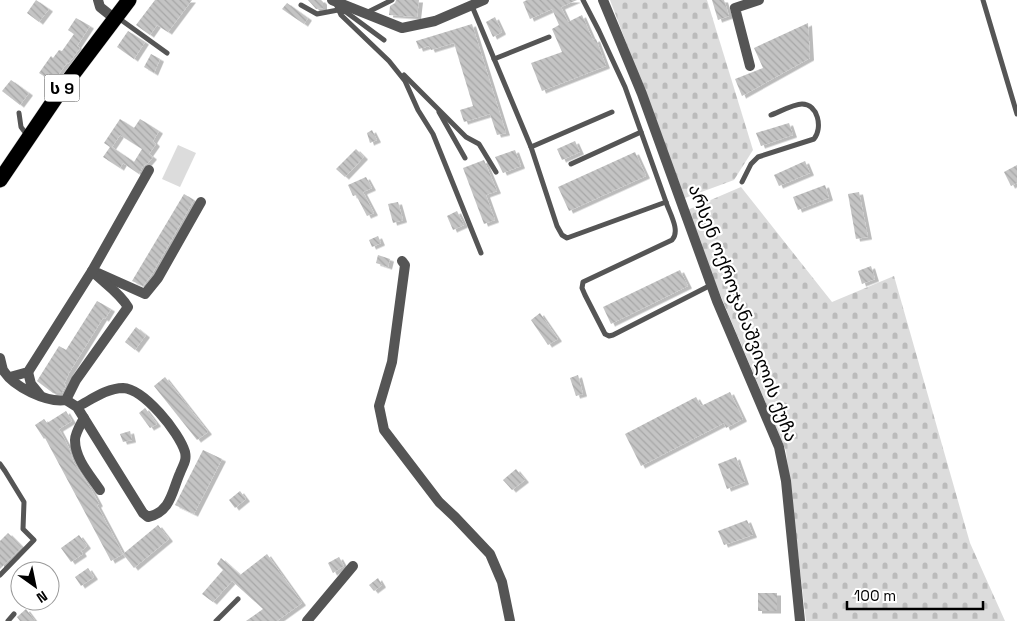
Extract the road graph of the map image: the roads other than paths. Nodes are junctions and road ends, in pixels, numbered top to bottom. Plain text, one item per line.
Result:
1 (98, 0) edge
2 (129, 0) edge
3 (392, 0) edge
4 (484, 0) edge
5 (583, 0) edge
6 (603, 0) edge
7 (759, 0) edge
8 (983, 0) edge
9 (335, 4) edge
10 (302, 5) dead end
11 (472, 5) junction
12 (364, 14) junction
13 (116, 18) junction
14 (548, 37) dead end
15 (384, 40) dead end
16 (167, 54) dead end
17 (494, 59) junction
18 (389, 61) junction
19 (750, 66) dead end
20 (437, 108) junction
21 (612, 112) dead end
22 (19, 113) dead end
23 (1017, 114) edge
24 (771, 115) dead end
25 (641, 132) junction
26 (29, 138) junction
27 (531, 147) junction
28 (465, 158) dead end
29 (571, 164) dead end
30 (149, 170) dead end
31 (496, 172) dead end
32 (0, 180) edge
33 (742, 182) dead end
34 (201, 202) dead end
35 (666, 202) junction
36 (481, 253) dead end
37 (402, 262) dead end
38 (92, 271) junction
39 (711, 285) junction
40 (0, 358) edge
41 (28, 372) junction
42 (10, 377) junction
43 (40, 396) junction
44 (66, 400) junction
45 (78, 407) junction
46 (84, 418) junction
47 (0, 464) edge
48 (100, 490) dead end
49 (353, 566) dead end
50 (0, 575) edge
51 (238, 598) dead end
52 (14, 614) dead end
53 (8, 621) edge
54 (216, 621) edge
55 (307, 621) edge
56 (510, 621) edge
57 (800, 621) edge

1 - 13 street
2 - 13 highway, ს 9
3 - 12 lane
4 - 11 street
5 - 25 lane
6 - 39 street, არსენ ოქროჯანაშვილის ქუჩა
7 - 19 street
8 - 23 lane
9 - 10 lane
9 - 12 street
9 - 15 lane
9 - 18 lane
11 - 12 street
11 - 17 lane
13 - 16 lane
13 - 26 highway, ს 9
14 - 17 lane
17 - 27 lane
18 - 20 lane
18 - 36 lane
20 - 28 lane
20 - 31 lane
21 - 27 lane
22 - 26 lane
24 - 33 lane
25 - 29 lane
25 - 35 lane
26 - 32 highway, ს 9
27 - 35 lane
30 - 38 street
34 - 38 street
35 - 39 lane
37 - 56 street
38 - 41 street
38 - 44 street
39 - 57 street, არსენ ოქროჯანაშვილის ქუჩა
40 - 42 street
41 - 42 street
41 - 43 street
42 - 43 street
43 - 44 street
44 - 45 street
45 - 46 street
45 - 46 street
46 - 48 street
47 - 50 lane
49 - 55 street
51 - 54 lane
52 - 53 lane

